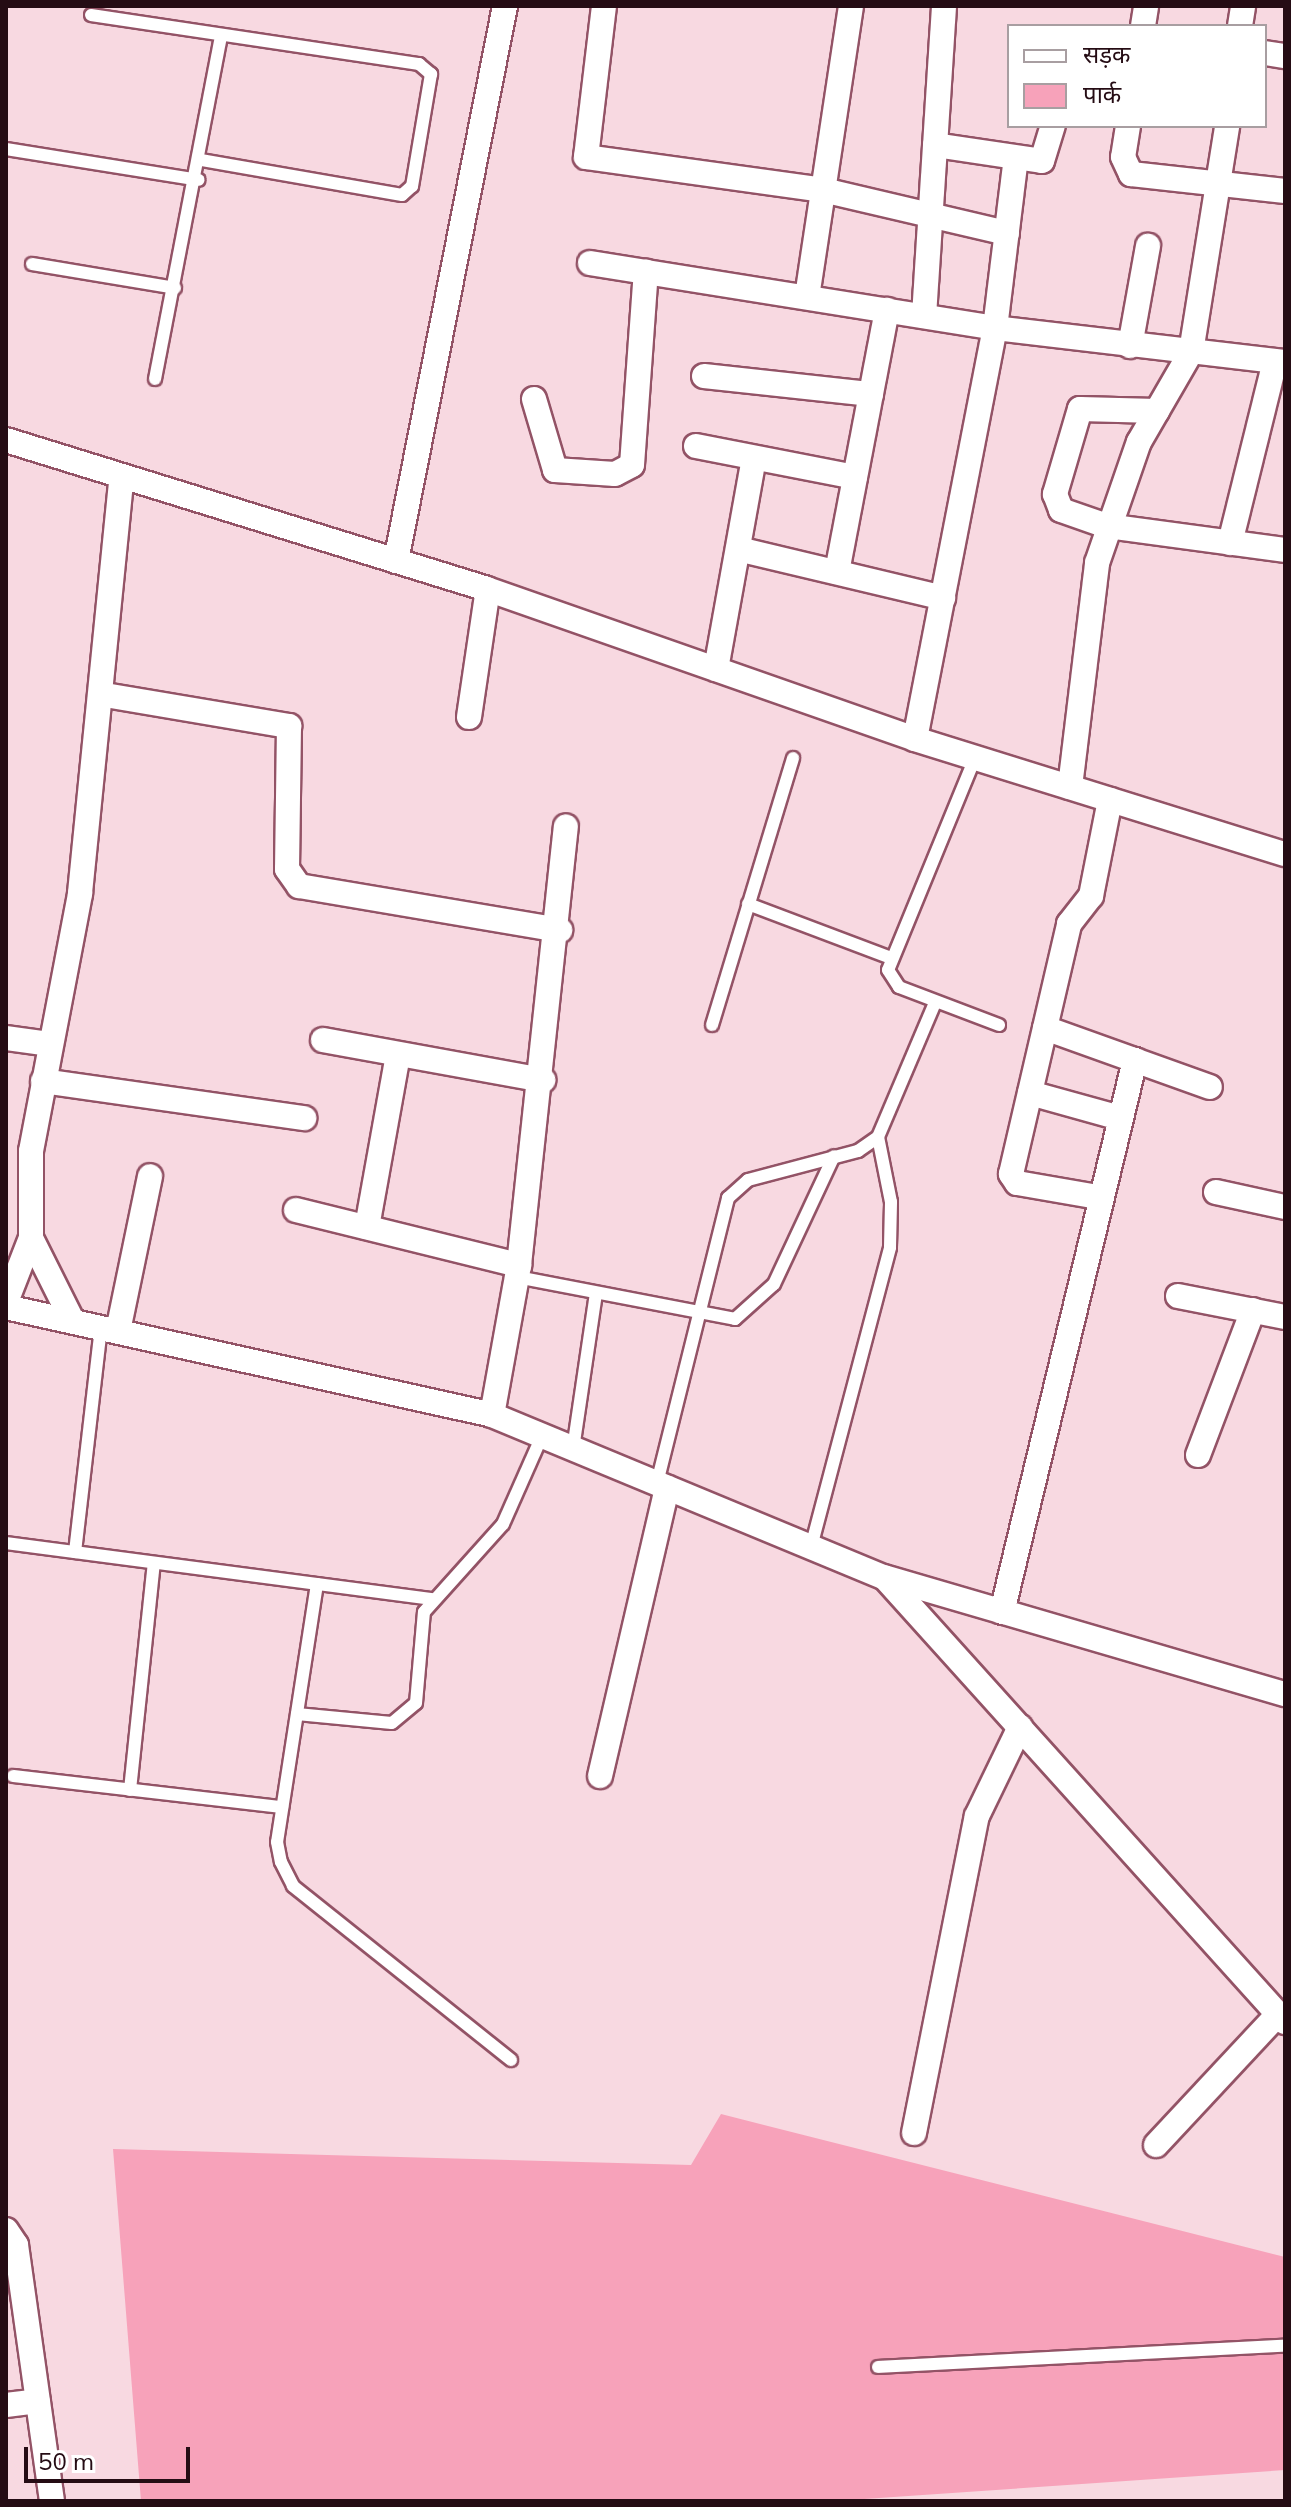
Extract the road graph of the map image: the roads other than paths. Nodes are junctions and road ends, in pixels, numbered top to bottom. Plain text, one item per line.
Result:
1 (505, 6) edge
2 (604, 6) edge
3 (851, 6) edge
4 (944, 6) edge
5 (91, 15) dead end
6 (221, 35) junction
7 (1053, 128) edge
8 (1128, 128) edge
9 (1227, 128) edge
10 (935, 145) junction
11 (6, 149) edge
12 (1016, 158) junction
13 (202, 160) junction
14 (199, 180) junction
15 (1220, 184) junction
16 (823, 190) junction
17 (1285, 191) edge
18 (930, 215) junction
19 (1007, 233) junction
20 (1148, 246) dead end
21 (590, 263) dead end
22 (32, 264) dead end
23 (646, 272) junction
24 (175, 288) junction
25 (807, 297) junction
26 (887, 310) junction
27 (924, 316) junction
28 (995, 328) junction
29 (1130, 346) junction
30 (1191, 352) junction
31 (1280, 362) edge
32 (704, 376) dead end
33 (155, 379) dead end
34 (871, 394) junction
35 (534, 399) dead end
36 (1157, 411) junction
37 (6, 440) edge
38 (696, 446) dead end
39 (754, 458) junction
40 (855, 477) junction
41 (121, 480) junction
42 (1107, 526) junction
43 (1230, 543) junction
44 (738, 549) junction
45 (1285, 550) edge
46 (396, 561) junction
47 (837, 572) junction
48 (488, 589) junction
49 (943, 598) junction
50 (716, 669) junction
51 (105, 695) junction
52 (469, 717) dead end
53 (915, 739) junction
54 (793, 758) dead end
55 (975, 758) junction
56 (1070, 787) junction
57 (1110, 800) junction
58 (566, 827) dead end
59 (1285, 854) edge
60 (748, 904) junction
61 (560, 930) junction
62 (891, 958) junction
63 (935, 1003) junction
64 (712, 1025) dead end
65 (999, 1025) dead end
66 (1045, 1028) junction
67 (6, 1038) edge
68 (323, 1040) dead end
69 (50, 1044) junction
70 (398, 1055) junction
71 (1135, 1060) junction
72 (543, 1080) junction
73 (43, 1081) junction
74 (1210, 1087) dead end
75 (1030, 1093) junction
76 (304, 1118) dead end
77 (1120, 1118) junction
78 (878, 1137) junction
79 (834, 1156) junction
80 (150, 1176) dead end
81 (1216, 1192) dead end
82 (1098, 1197) junction
83 (1285, 1207) edge
84 (296, 1210) dead end
85 (367, 1227) junction
86 (31, 1238) junction
87 (518, 1271) junction
88 (596, 1294) junction
89 (1178, 1296) dead end
90 (6, 1305) edge
91 (1253, 1310) junction
92 (699, 1317) junction
93 (1285, 1317) edge
94 (72, 1320) junction
95 (109, 1329) junction
96 (492, 1415) junction
97 (542, 1436) junction
98 (573, 1449) junction
99 (1198, 1455) dead end
100 (662, 1486) junction
101 (6, 1543) edge
102 (811, 1547) junction
103 (75, 1552) junction
104 (154, 1563) junction
105 (884, 1577) junction
106 (317, 1584) junction
107 (432, 1599) junction
108 (1002, 1612) junction
109 (1285, 1694) edge
110 (297, 1714) junction
111 (1020, 1727) junction
112 (13, 1776) dead end
113 (600, 1776) dead end
114 (130, 1790) junction
115 (282, 1807) junction
116 (1282, 2018) edge
117 (511, 2060) dead end
118 (914, 2133) dead end
119 (1156, 2145) dead end
120 (6, 2230) edge
121 (1285, 2346) edge
122 (878, 2367) dead end
123 (38, 2401) junction
124 (6, 2405) edge
125 (52, 2501) edge

1 - 46 street
2 - 16 street
3 - 16 street
4 - 10 street
5 - 6 lane
6 - 13 lane
6 - 13 lane
7 - 12 street
8 - 15 street
9 - 15 street
10 - 12 street
10 - 18 street
11 - 14 lane
12 - 19 street
13 - 14 lane
14 - 24 lane
15 - 17 street
15 - 30 street
16 - 18 street
16 - 25 street
18 - 19 street
18 - 27 street
19 - 28 street
20 - 29 street
21 - 23 street
22 - 24 lane
23 - 25 street
23 - 35 street
24 - 33 lane
25 - 26 street
26 - 27 street
26 - 34 street
27 - 28 street
28 - 29 street
28 - 49 street
29 - 30 street
30 - 31 street
30 - 36 street
31 - 43 street
32 - 34 street
34 - 40 street
36 - 42 street
36 - 42 street
37 - 41 street
38 - 39 street
39 - 40 street
39 - 44 street
40 - 47 street
41 - 46 street
41 - 51 street
42 - 43 street
42 - 56 street
43 - 45 street
44 - 47 street
44 - 50 street
46 - 48 street
47 - 49 street
48 - 50 street
48 - 52 street
49 - 53 street
50 - 53 street
51 - 61 street
51 - 69 street
53 - 55 street
54 - 60 lane
55 - 56 street
55 - 62 lane
56 - 57 street
57 - 59 street
57 - 66 street
58 - 61 street
60 - 62 lane
60 - 64 lane
61 - 72 street
62 - 63 lane
63 - 65 lane
63 - 78 lane
66 - 71 street
66 - 75 street
67 - 69 street
68 - 70 street
69 - 73 street
70 - 72 street
70 - 85 street
71 - 74 street
71 - 77 street
72 - 87 street
73 - 76 street
73 - 86 street
75 - 77 street
75 - 82 street
77 - 82 street
78 - 79 lane
78 - 102 lane
79 - 92 lane
79 - 92 lane
80 - 95 street
81 - 83 street
82 - 108 street
84 - 85 street
85 - 87 street
86 - 90 street
86 - 94 street
87 - 88 lane
87 - 96 street
88 - 92 lane
88 - 98 lane
89 - 91 street
90 - 94 street
91 - 93 street
91 - 99 street
92 - 100 lane
94 - 95 street
95 - 96 street
95 - 103 lane
96 - 97 street
97 - 98 street
97 - 107 lane
98 - 100 street
100 - 102 street
100 - 113 street
101 - 103 lane
102 - 105 street
103 - 104 lane
104 - 106 lane
104 - 114 lane
105 - 108 street
105 - 111 street
106 - 107 lane
106 - 110 lane
107 - 110 lane
108 - 109 street
110 - 115 lane
111 - 116 street
111 - 118 street
112 - 114 lane
114 - 115 lane
115 - 117 lane
116 - 119 street
120 - 123 street
121 - 122 lane
123 - 124 street
123 - 125 street

